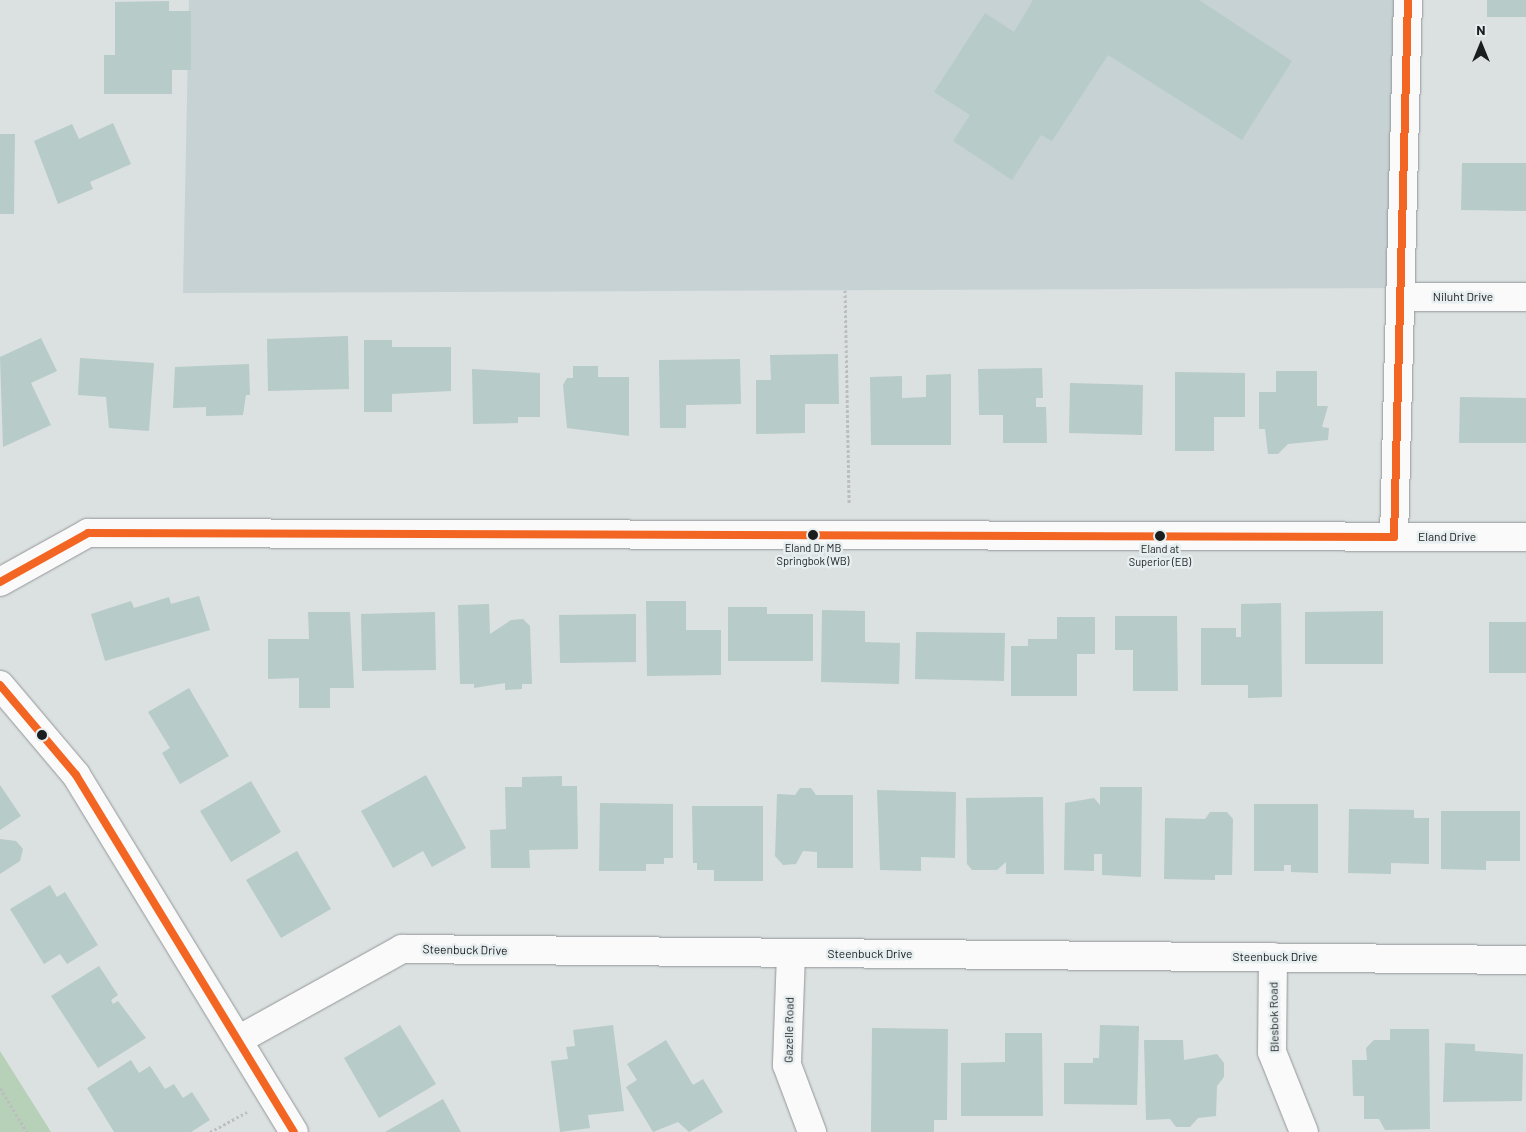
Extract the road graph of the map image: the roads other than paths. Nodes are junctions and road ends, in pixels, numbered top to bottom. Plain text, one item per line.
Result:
1 (1408, 0) edge
2 (1400, 297) junction
3 (1526, 297) edge
4 (1394, 537) junction
5 (1526, 537) edge
6 (0, 582) edge
7 (0, 685) edge
8 (791, 954) junction
9 (1273, 957) junction
10 (1526, 960) edge
11 (238, 1040) junction
12 (294, 1132) edge
13 (812, 1132) edge
14 (1304, 1132) edge

1 - 2 street
2 - 3 street, Niluht Drive
2 - 4 street
4 - 5 street, Eland Drive
4 - 6 street, Eland Drive
7 - 11 street
8 - 9 street, Steenbuck Drive
8 - 11 street, Steenbuck Drive
8 - 13 street, Gazelle Road
9 - 10 street, Steenbuck Drive
9 - 14 street, Blesbok Road
11 - 12 street

